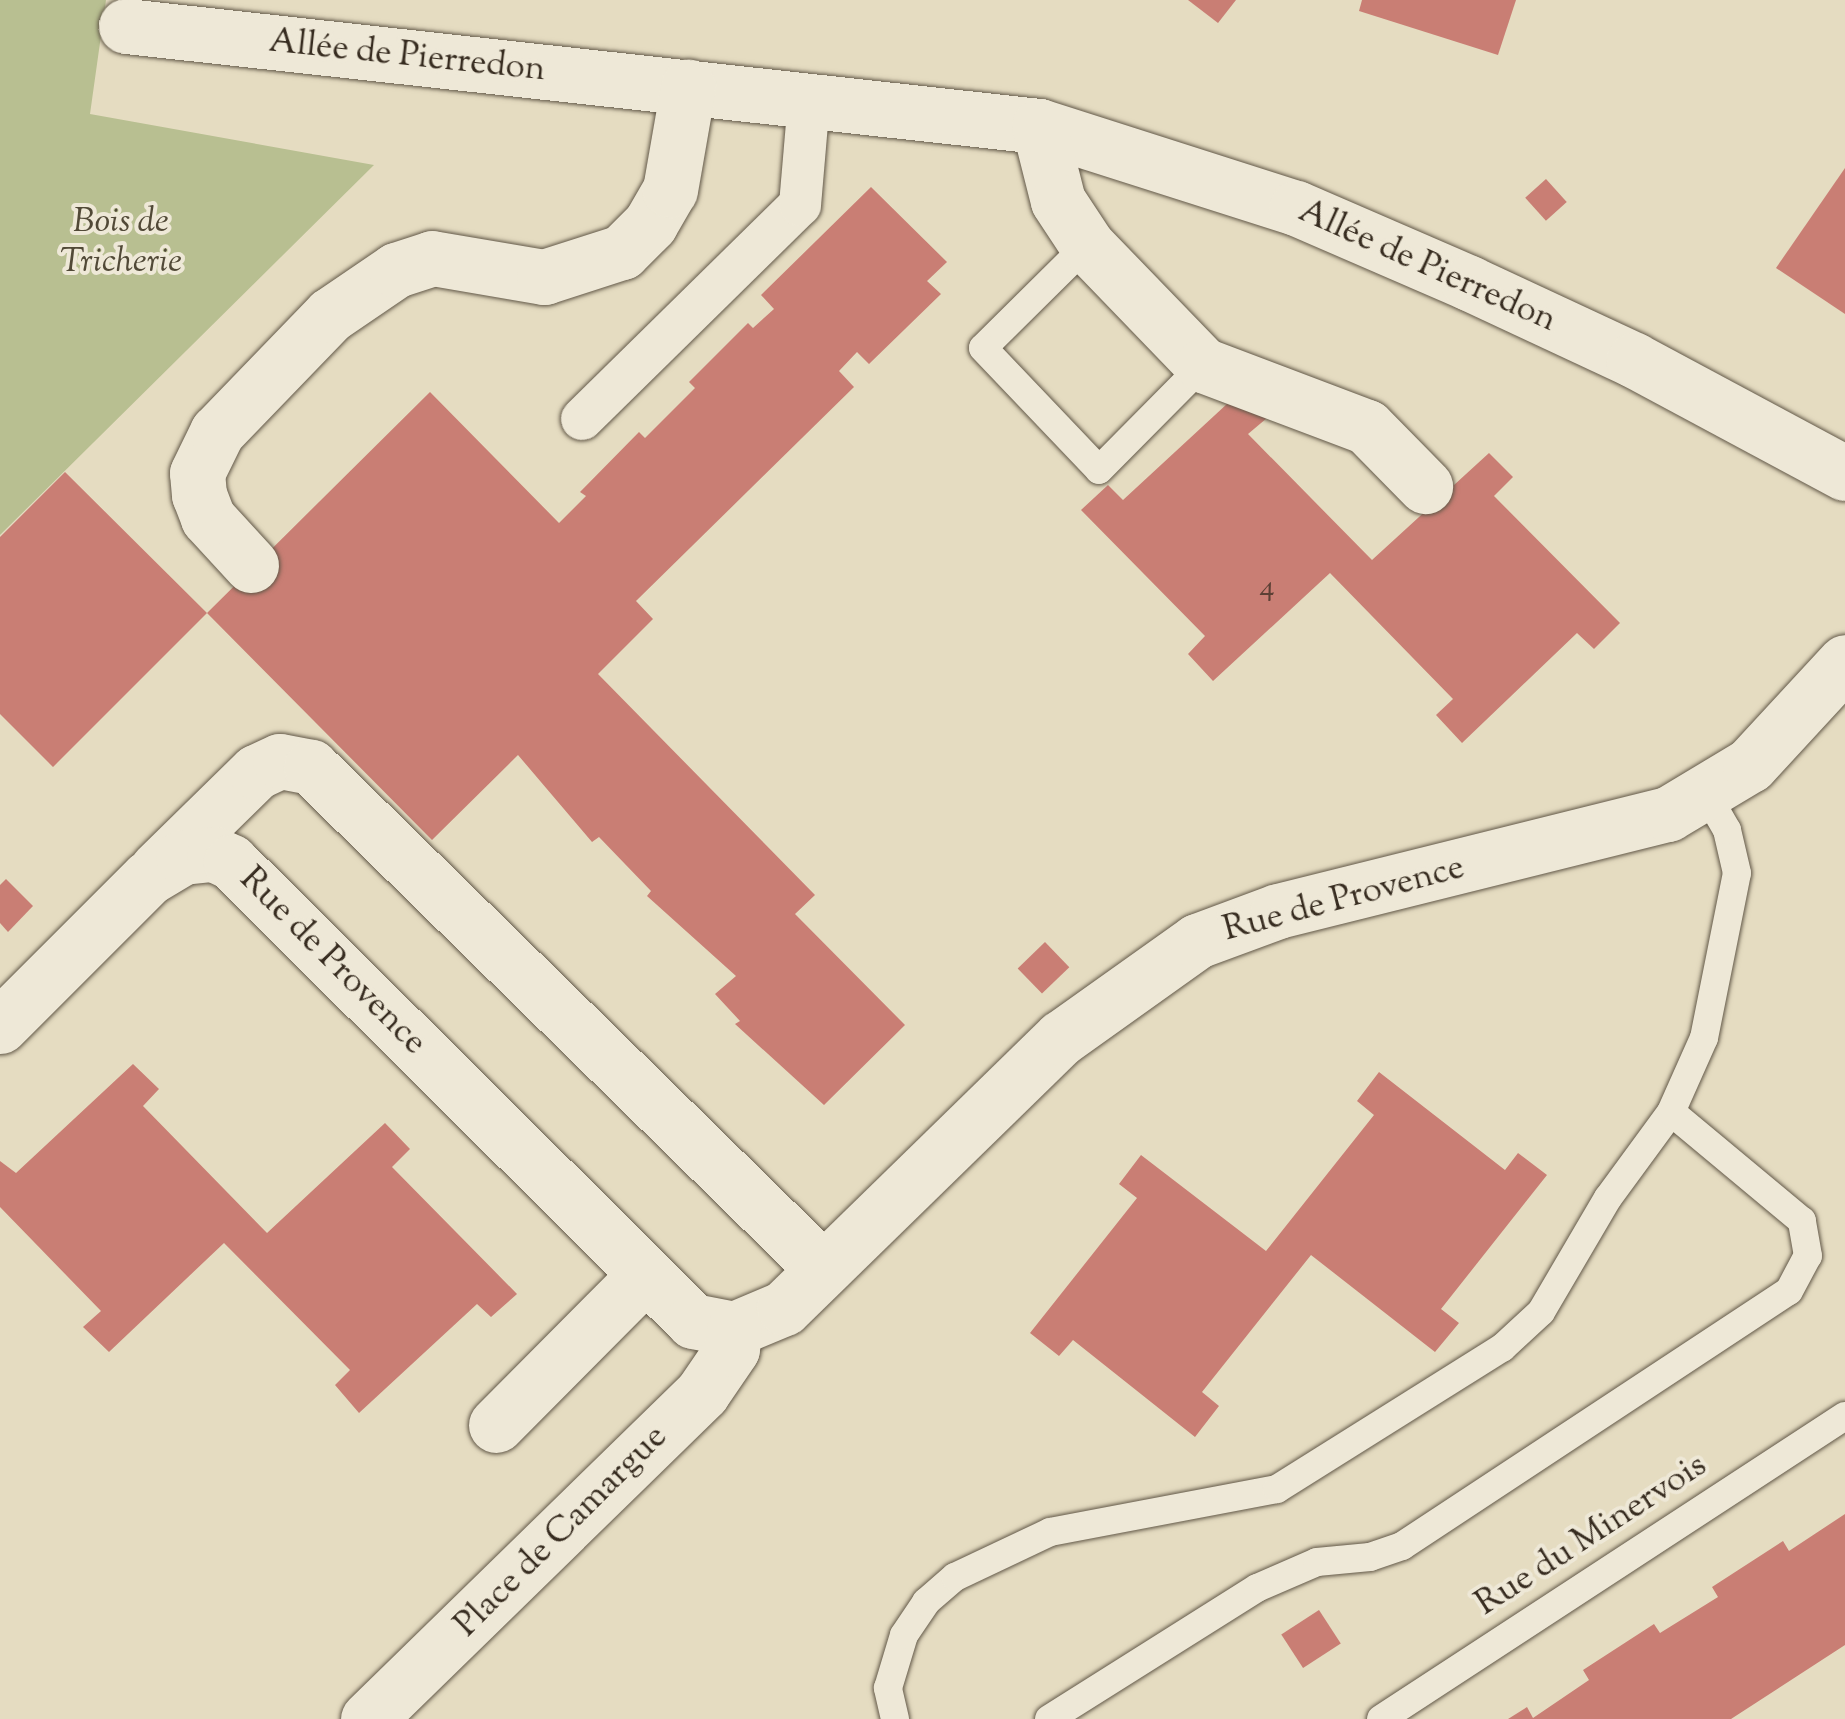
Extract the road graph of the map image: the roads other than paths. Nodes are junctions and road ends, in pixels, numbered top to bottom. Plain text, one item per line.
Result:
1 (126, 26) dead end
2 (688, 87) junction
3 (809, 100) junction
4 (1039, 126) junction
5 (1087, 245) junction
6 (1204, 365) junction
7 (582, 419) dead end
8 (1821, 462) edge
9 (1425, 486) dead end
10 (1845, 514) edge
11 (250, 565) dead end
12 (1845, 662) edge
13 (1707, 796) junction
14 (148, 878) junction
15 (0, 1026) edge
16 (1671, 1112) junction
17 (823, 1269) junction
18 (645, 1275) junction
19 (734, 1329) junction
20 (1845, 1416) edge
21 (496, 1425) dead end
22 (368, 1719) edge
23 (895, 1719) edge
24 (1049, 1719) edge
25 (1381, 1719) edge

1 - 2 street, Allée de Pierredon
2 - 3 street, Allée de Pierredon
2 - 11 street
3 - 4 street, Allée de Pierredon
3 - 7 street
4 - 5 street
4 - 8 street, Allée de Pierredon
5 - 6 street
5 - 6 lane
6 - 9 street
8 - 10 street
12 - 13 street, Rue de Provence
13 - 16 lane
13 - 17 street, Rue de Provence
14 - 15 street, Rue de Provence
14 - 17 street
14 - 18 street, Rue de Provence
16 - 23 lane
16 - 24 lane
17 - 19 street, Rue de Provence
18 - 19 street, Rue de Provence
18 - 21 street
19 - 22 street, Place de Camargue
20 - 25 lane, Rue du Minervois

